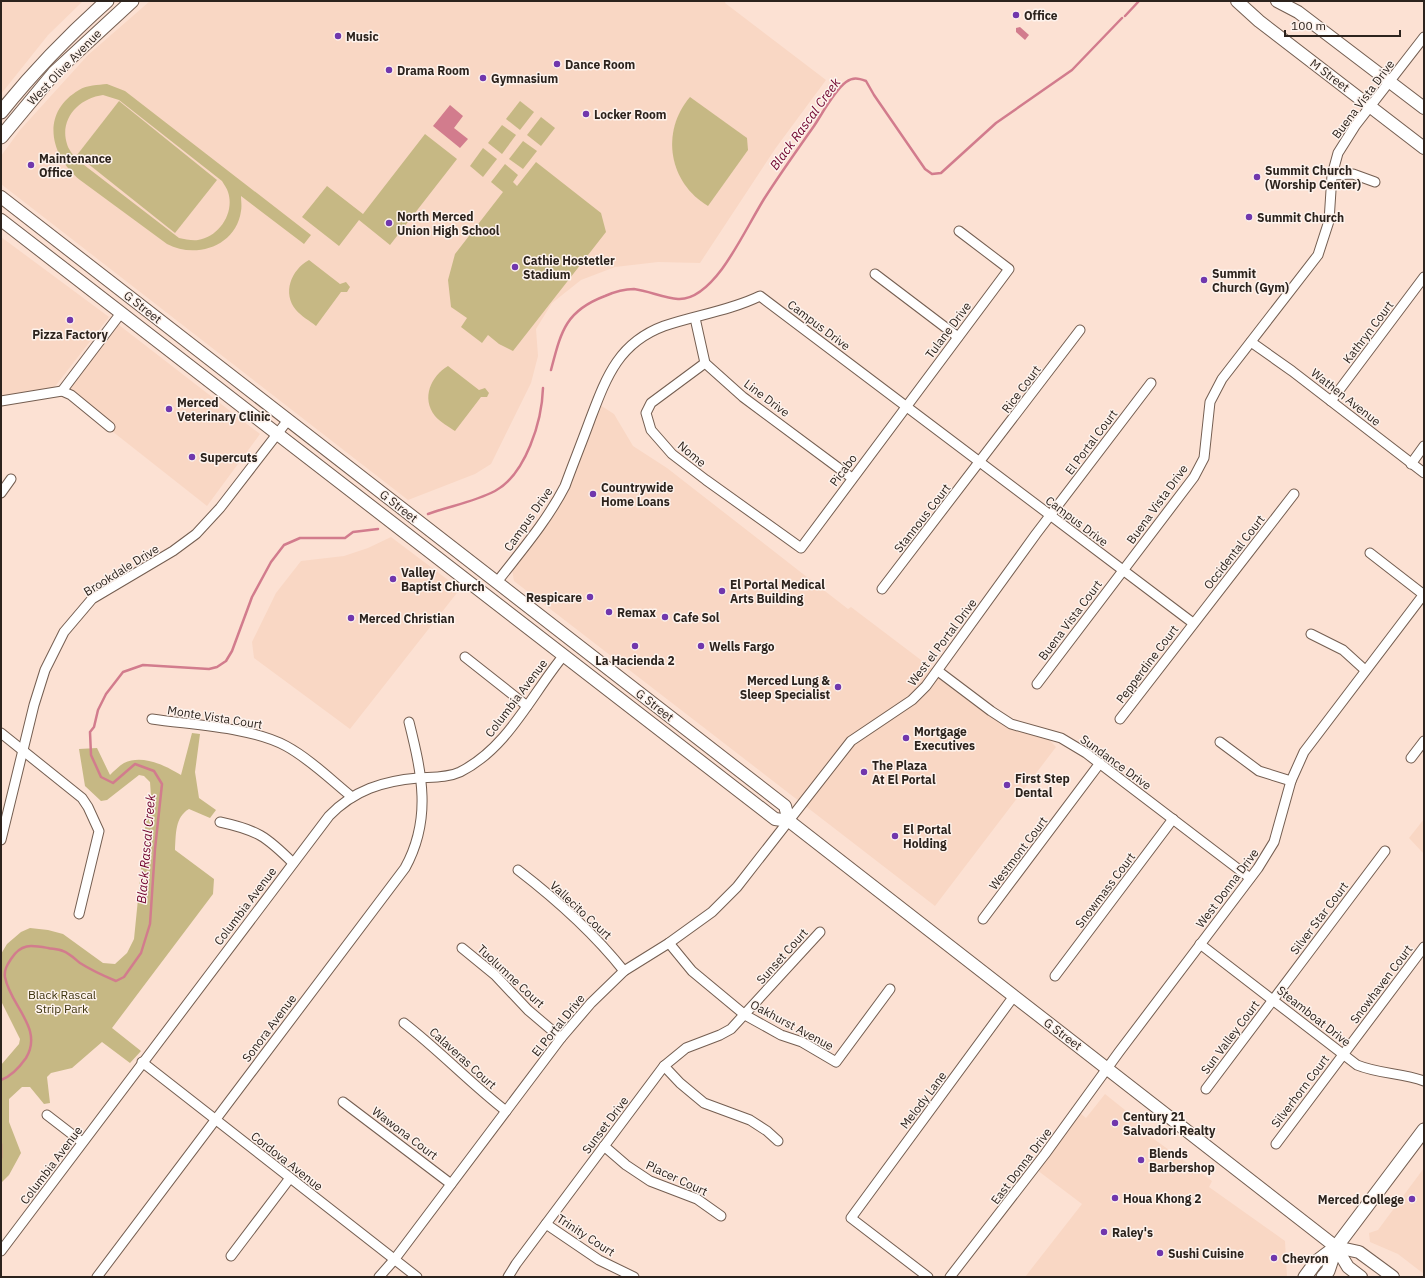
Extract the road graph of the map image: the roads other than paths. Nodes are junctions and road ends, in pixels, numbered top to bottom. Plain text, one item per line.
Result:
1 (107, 1) edge
2 (132, 1) edge
3 (1237, 1) edge
4 (1277, 1) edge
5 (74, 31) junction
6 (1424, 37) edge
7 (55, 72) junction
8 (1390, 82) junction
9 (1371, 106) junction
10 (1424, 108) edge
11 (1, 112) edge
12 (1, 137) edge
13 (1424, 148) edge
14 (1332, 175) junction
15 (1375, 182) dead end
16 (1, 197) edge
17 (1, 220) edge
18 (959, 231) dead end
19 (875, 274) dead end
20 (1424, 277) edge
21 (132, 299) junction
22 (121, 313) junction
23 (695, 318) junction
24 (1080, 330) dead end
25 (958, 337) junction
26 (1251, 342) junction
27 (705, 363) junction
28 (1151, 383) dead end
29 (62, 391) junction
30 (1, 401) edge
31 (1331, 401) junction
32 (906, 406) junction
33 (288, 420) junction
34 (110, 427) dead end
35 (278, 434) junction
36 (1424, 446) edge
37 (980, 463) junction
38 (1411, 464) junction
39 (1424, 473) edge
40 (852, 478) junction
41 (11, 480) dead end
42 (1, 493) edge
43 (1294, 494) dead end
44 (1050, 516) junction
45 (801, 548) joint
46 (1370, 553) dead end
47 (1123, 571) junction
48 (497, 582) junction
49 (882, 588) dead end
50 (1424, 595) edge
51 (1193, 623) junction
52 (1311, 634) dead end
53 (564, 655) junction
54 (465, 656) dead end
55 (1365, 670) junction
56 (938, 671) junction
57 (1037, 684) dead end
58 (527, 706) junction
59 (152, 719) dead end
60 (1120, 719) dead end
61 (410, 722) dead end
62 (1, 733) edge
63 (1424, 741) edge
64 (1220, 742) dead end
65 (23, 751) junction
66 (1411, 758) dead end
67 (1100, 763) junction
68 (421, 778) junction
69 (1291, 781) junction
70 (352, 796) junction
71 (1173, 819) junction
72 (789, 820) junction
73 (220, 822) dead end
74 (1, 840) edge
75 (1384, 851) dead end
76 (293, 863) junction
77 (518, 870) dead end
78 (1250, 878) junction
79 (79, 914) dead end
80 (983, 919) dead end
81 (820, 932) dead end
82 (669, 943) junction
83 (1200, 944) junction
84 (1424, 947) edge
85 (462, 948) dead end
86 (624, 971) junction
87 (1055, 976) dead end
88 (890, 990) dead end
89 (1014, 996) junction
90 (1274, 1000) junction
91 (745, 1015) junction
92 (404, 1023) dead end
93 (561, 1038) junction
94 (1343, 1053) junction
95 (142, 1062) junction
96 (664, 1066) junction
97 (1108, 1068) junction
98 (1424, 1081) edge
99 (1206, 1089) dead end
100 (344, 1102) dead end
101 (506, 1111) junction
102 (47, 1114) dead end
103 (215, 1120) junction
104 (1424, 1130) edge
105 (778, 1141) dead end
106 (82, 1142) junction
107 (1276, 1144) dead end
108 (604, 1146) junction
109 (290, 1178) junction
110 (452, 1184) junction
111 (721, 1216) dead end
112 (546, 1224) junction
113 (1336, 1247) junction
114 (1, 1250) edge
115 (231, 1256) dead end
116 (394, 1260) junction
117 (97, 1277) edge
118 (379, 1277) edge
119 (416, 1277) edge
120 (508, 1277) edge
121 (634, 1277) edge
122 (928, 1277) edge
123 (950, 1277) edge
124 (1305, 1277) edge
125 (1323, 1277) edge
126 (1361, 1277) edge
127 (1393, 1277) edge

1 - 5 main road, West Olive Avenue
2 - 7 main road, West Olive Avenue
3 - 9 street, M Street
4 - 8 street
5 - 7 main road
5 - 11 main road, West Olive Avenue
6 - 8 street, Buena Vista Drive
7 - 12 main road, West Olive Avenue
8 - 9 street, Buena Vista Drive
8 - 10 street
9 - 13 street, M Street
9 - 14 street, Buena Vista Drive
14 - 15 street
14 - 26 street, Buena Vista Drive
16 - 21 street, G Street
17 - 22 street, G Street
18 - 25 street, Tulane Drive
19 - 25 street
20 - 31 street, Kathryn Court
21 - 22 street
21 - 33 street, G Street
22 - 29 street
22 - 35 street, G Street
23 - 27 street
23 - 32 street, Campus Drive
23 - 48 street, Campus Drive
24 - 37 street, Rice Court
25 - 32 street, Tulane Drive
26 - 31 street, Wathen Avenue
26 - 47 street, Buena Vista Drive
27 - 40 street, Line Drive
27 - 45 street, Nome
28 - 44 street, El Portal Court
29 - 30 street
29 - 34 street
31 - 38 street, Wathen Avenue
32 - 37 street, Campus Drive
32 - 40 street, Picabo
33 - 35 street, Brookdale Drive
33 - 48 street, G Street
35 - 53 street, G Street
35 - 65 street, Brookdale Drive
36 - 38 street
37 - 44 street, Campus Drive
37 - 49 street, Stannous Court
38 - 39 street, Wathen Avenue
40 - 45 street, Picabo
41 - 42 street
43 - 51 street, Occidental Court
44 - 47 street, Campus Drive
44 - 56 street, West el Portal Drive
46 - 50 street
47 - 51 street, Campus Drive
47 - 57 street, Buena Vista Court
48 - 72 street, G Street
50 - 55 street, West Donna Drive
51 - 60 street, Pepperdine Court
52 - 55 street
53 - 58 street, Columbia Avenue
53 - 72 street, G Street
54 - 58 street
55 - 69 street, West Donna Drive
56 - 67 street, Sundance Drive
56 - 72 street, West el Portal Drive
58 - 68 street, Columbia Avenue
59 - 70 street, Monte Vista Court
61 - 68 street, Sonora Avenue
62 - 65 street
63 - 66 street
64 - 69 street
65 - 74 street, Brookdale Drive
65 - 79 street
67 - 71 street, Sundance Drive
67 - 80 street, Westmont Court
68 - 70 street, Columbia Avenue
68 - 103 street, Sonora Avenue
69 - 78 street, West Donna Drive
70 - 76 street, Columbia Avenue
71 - 78 street, Sundance Drive
71 - 87 street, Snowmass Court
72 - 82 street, El Portal Drive
72 - 89 street, G Street
73 - 76 street
75 - 90 street, Silver Star Court
76 - 95 street, Columbia Avenue
77 - 86 street, Vallecito Court
78 - 83 street, West Donna Drive
81 - 91 street, Sunset Court
82 - 86 street, El Portal Drive
82 - 91 street, Oakhurst Avenue
83 - 90 street, Steamboat Drive
83 - 97 street, West Donna Drive
84 - 94 street, Snowhaven Court
85 - 93 street, Tuolumne Court
86 - 93 street, El Portal Drive
88 - 91 street, Oakhurst Avenue
89 - 97 street, G Street
89 - 122 street, Melody Lane
90 - 94 street, Steamboat Drive
90 - 99 street, Sun Valley Court
91 - 96 street, Sunset Drive
92 - 101 street, Calaveras Court
93 - 101 street, El Portal Drive
94 - 98 street, Steamboat Drive
94 - 107 street, Silverhorn Court
95 - 103 street, Cordova Avenue
95 - 106 street, Columbia Avenue
96 - 105 street
96 - 108 street, Sunset Drive
97 - 113 street, G Street
97 - 123 street, East Donna Drive
100 - 110 street, Wawona Court
101 - 110 street, El Portal Drive
102 - 106 street
103 - 109 street, Cordova Avenue
103 - 117 street, Sonora Avenue
104 - 113 main road
106 - 114 street, Columbia Avenue
108 - 111 street, Placer Court
108 - 112 street, Sunset Drive
109 - 115 street
109 - 116 street, Cordova Avenue
110 - 116 street, El Portal Drive
112 - 120 street, Sunset Drive
112 - 121 street, Trinity Court
113 - 124 main road
113 - 125 main road
113 - 126 street, G Street
113 - 127 street, G Street
116 - 118 street, El Portal Drive
116 - 119 street, Cordova Avenue

